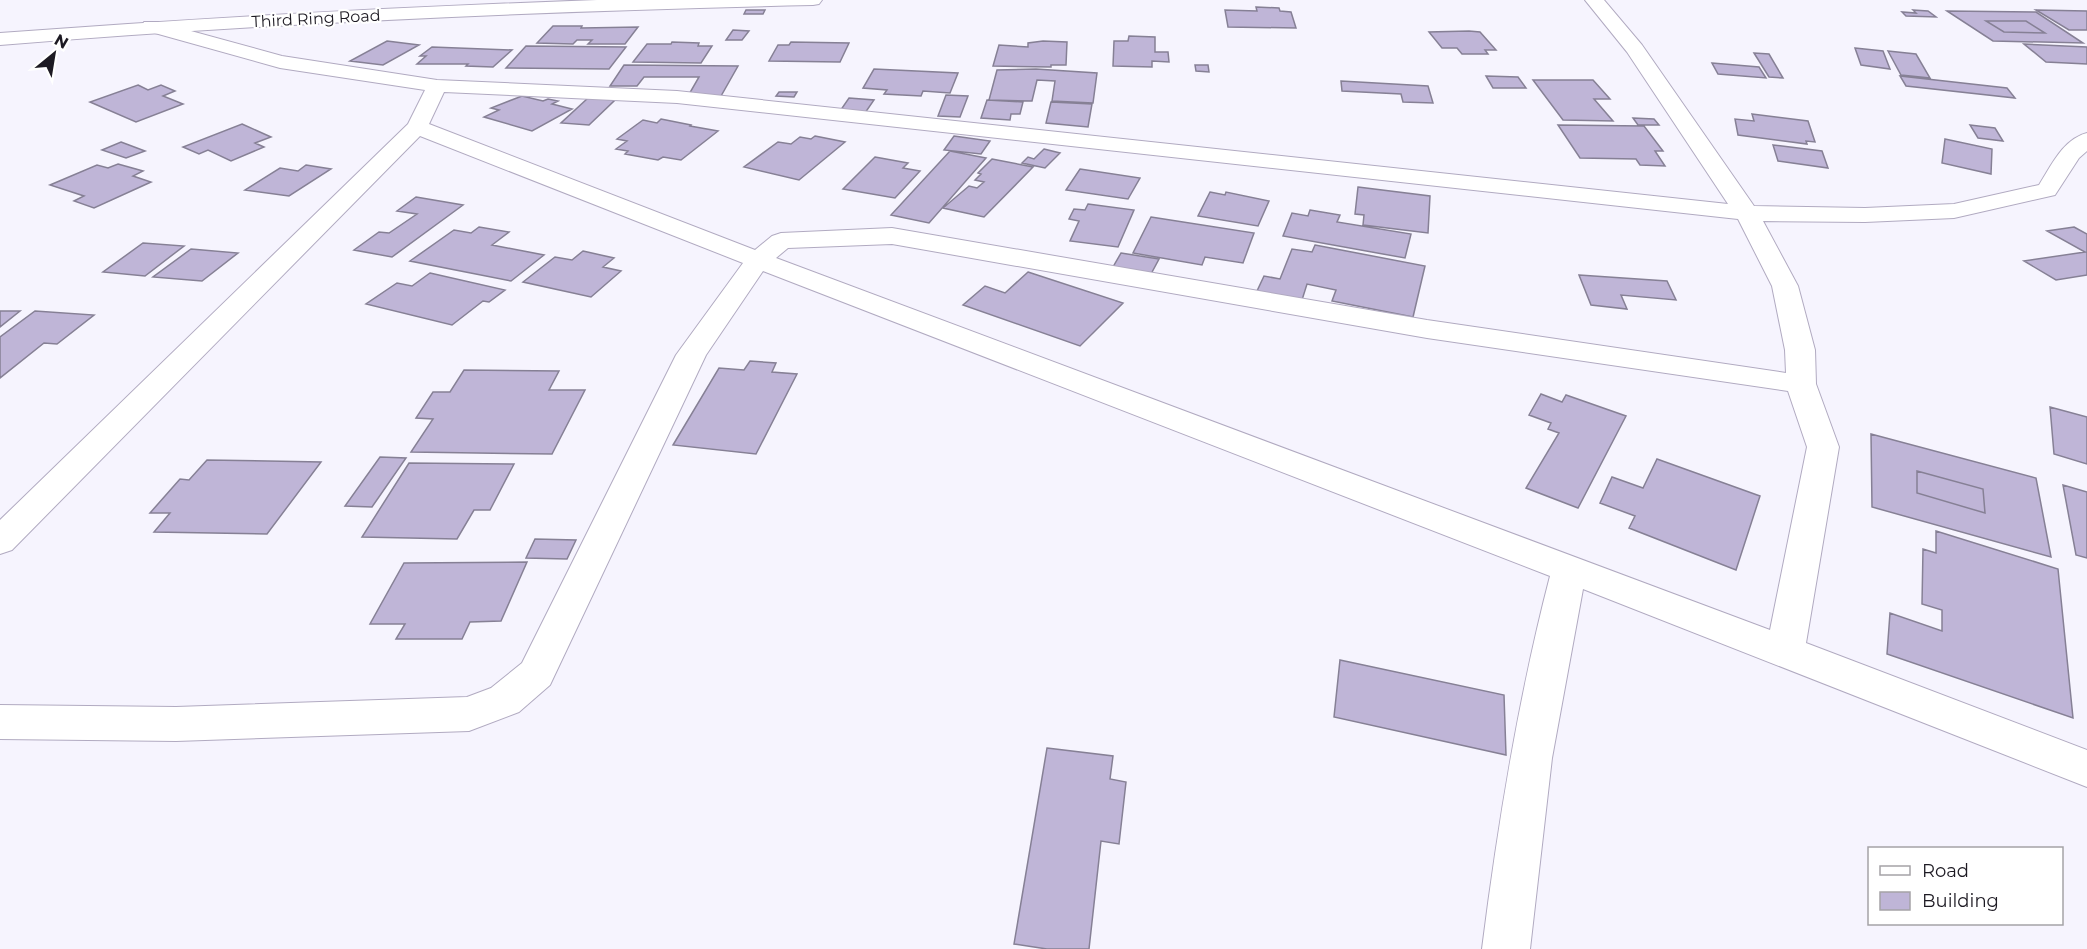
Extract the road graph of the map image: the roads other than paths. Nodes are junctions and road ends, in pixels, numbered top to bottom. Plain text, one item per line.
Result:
1 (813, 0) edge
2 (1594, 0) edge
3 (545, 4) edge
4 (151, 26) junction
5 (0, 39) edge
6 (437, 86) junction
7 (417, 128) junction
8 (2087, 140) edge
9 (1747, 213) junction
10 (758, 260) junction
11 (1801, 384) junction
12 (0, 541) edge
13 (1569, 570) junction
14 (1785, 651) junction
15 (0, 722) edge
16 (2087, 769) edge
17 (1506, 949) edge

1 - 3 street, Third Ring Road
2 - 9 street
3 - 4 street, Third Ring Road
4 - 5 street, Third Ring Road
4 - 6 street
6 - 7 street
6 - 9 street
7 - 10 street
7 - 12 street
8 - 9 street
9 - 11 street
10 - 11 street
10 - 13 street
10 - 15 street
11 - 14 street
13 - 14 street
13 - 17 street
14 - 16 street

